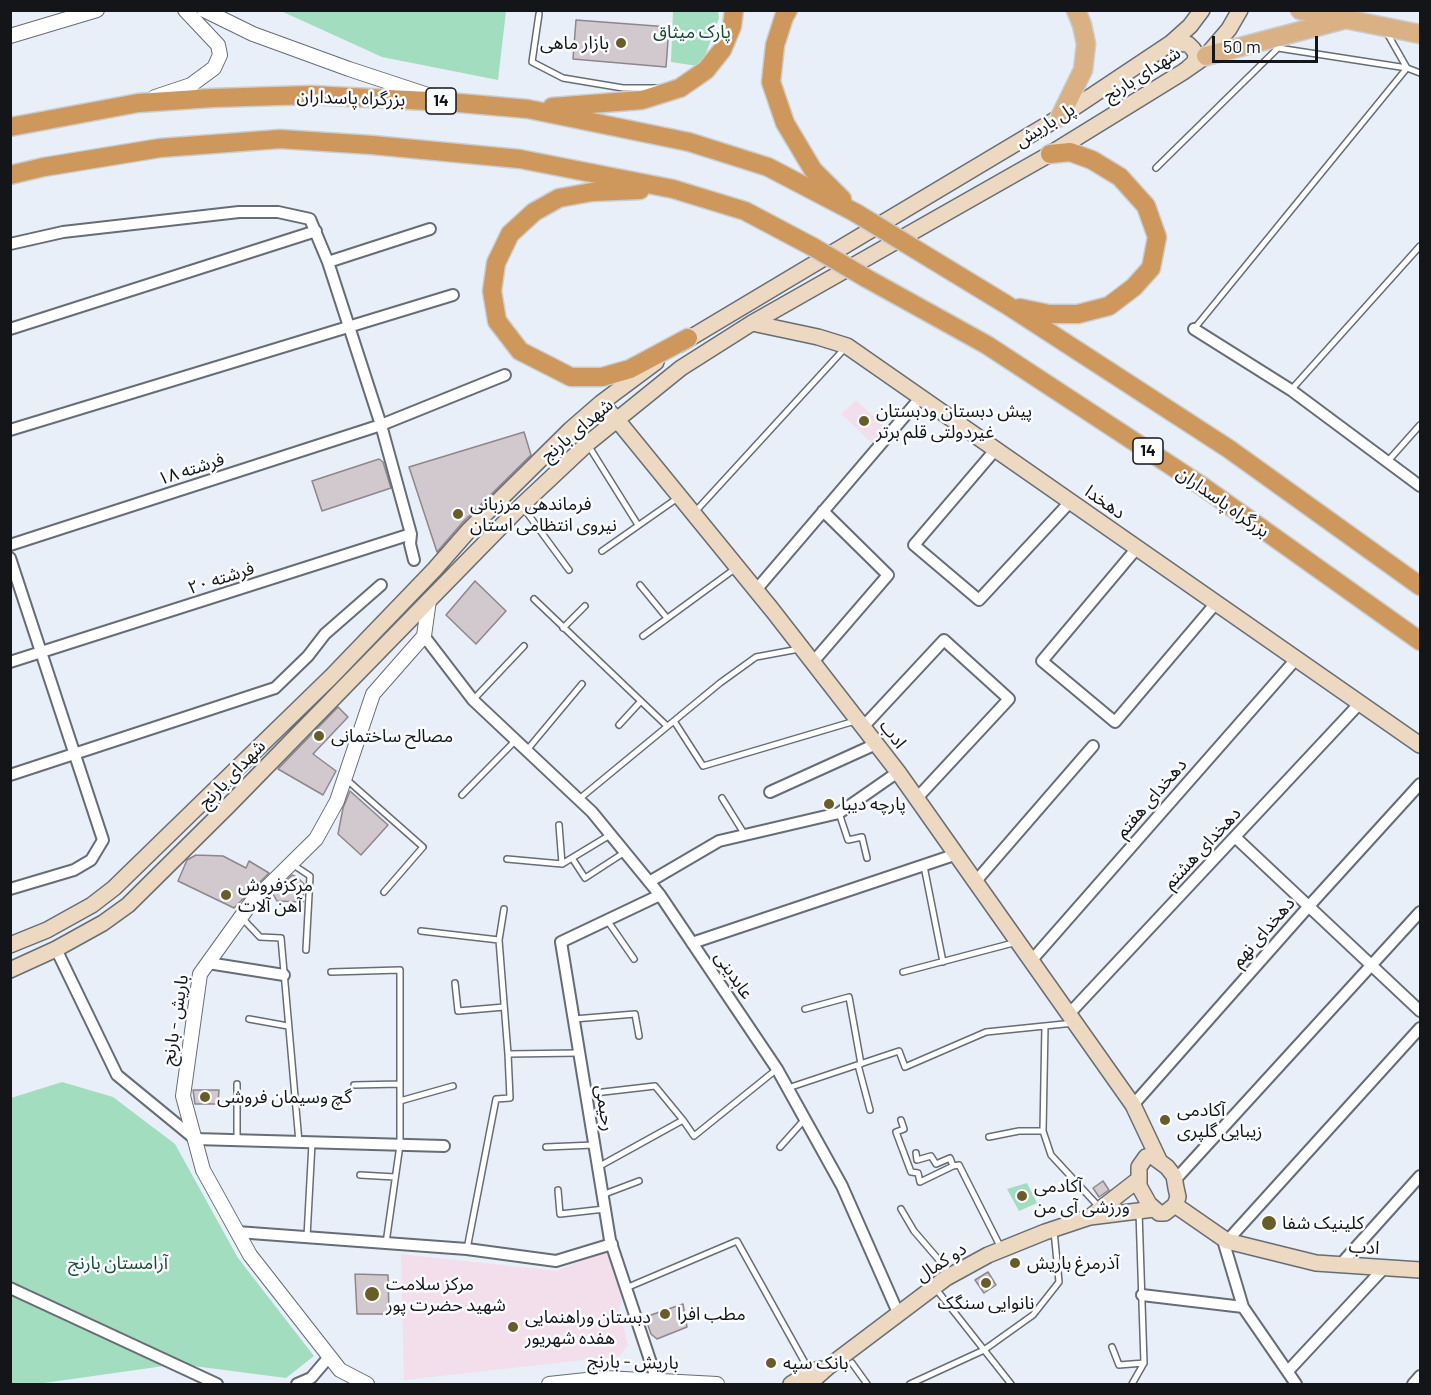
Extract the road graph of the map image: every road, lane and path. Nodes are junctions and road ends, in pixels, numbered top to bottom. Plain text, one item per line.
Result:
1 (97, 10) edge
2 (185, 10) edge
3 (204, 10) edge
4 (734, 10) edge
5 (788, 10) edge
6 (1076, 10) edge
7 (1202, 10) edge
8 (1240, 10) edge
9 (1300, 10) edge
10 (79, 14) edge
11 (539, 14) dead end
12 (1346, 19) junction
13 (1382, 26) junction
14 (1420, 34) edge
15 (10, 36) edge
16 (1171, 44) junction
17 (1206, 56) junction
18 (1407, 68) junction
19 (1183, 72) junction
20 (1420, 73) edge
21 (680, 87) junction
22 (448, 102) junction
23 (138, 103) junction
24 (528, 109) junction
25 (1060, 117) junction
26 (10, 127) edge
27 (1050, 154) junction
28 (1156, 168) dead end
29 (10, 175) edge
30 (673, 189) junction
31 (856, 213) junction
32 (430, 229) dead end
33 (316, 231) junction
34 (10, 244) edge
35 (1420, 246) edge
36 (328, 262) junction
37 (453, 295) dead end
38 (1007, 305) junction
39 (752, 323) junction
40 (349, 327) junction
41 (10, 329) edge
42 (1194, 329) joint
43 (688, 338) junction
44 (847, 346) junction
45 (505, 375) dead end
46 (1291, 390) junction
47 (921, 397) junction
48 (601, 403) junction
49 (618, 421) junction
50 (381, 424) junction
51 (1420, 425) edge
52 (10, 430) edge
53 (587, 444) junction
54 (996, 449) junction
55 (1388, 461) junction
56 (1420, 486) edge
57 (680, 496) junction
58 (1070, 502) junction
59 (522, 505) junction
60 (823, 511) junction
61 (693, 513) junction
62 (638, 525) junction
63 (411, 534) junction
64 (10, 545) edge
65 (1137, 548) junction
66 (602, 551) dead end
67 (10, 558) edge
68 (414, 560) dead end
69 (737, 567) junction
70 (569, 570) dead end
71 (381, 585) dead end
72 (640, 585) dead end
73 (1420, 586) edge
74 (756, 590) junction
75 (534, 599) dead end
76 (429, 600) junction
77 (1216, 603) junction
78 (585, 606) dead end
79 (667, 618) junction
80 (563, 628) junction
81 (424, 636) junction
82 (643, 636) dead end
83 (1420, 641) edge
84 (524, 646) dead end
85 (802, 648) junction
86 (42, 653) junction
87 (1297, 658) junction
88 (10, 662) edge
89 (813, 662) junction
90 (582, 684) dead end
91 (473, 700) junction
92 (641, 701) junction
93 (1360, 704) junction
94 (674, 721) junction
95 (860, 724) junction
96 (619, 725) dead end
97 (668, 726) junction
98 (515, 741) junction
99 (876, 744) junction
100 (1420, 745) edge
101 (1093, 746) dead end
102 (526, 751) junction
103 (75, 753) junction
104 (898, 772) junction
105 (10, 775) edge
106 (345, 778) junction
107 (1420, 784) edge
108 (770, 792) dead end
109 (462, 795) dead end
110 (722, 798) dead end
111 (916, 798) junction
112 (578, 800) junction
113 (839, 813) junction
114 (560, 825) dead end
115 (610, 834) junction
116 (745, 835) junction
117 (1235, 837) junction
118 (625, 852) junction
119 (957, 854) junction
120 (572, 858) junction
121 (867, 858) dead end
122 (507, 859) dead end
123 (291, 863) junction
124 (562, 864) junction
125 (924, 865) junction
126 (976, 881) junction
127 (649, 882) junction
128 (10, 889) edge
129 (384, 892) dead end
130 (660, 895) junction
131 (1309, 906) junction
132 (504, 909) dead end
133 (1420, 912) edge
134 (241, 917) junction
135 (607, 920) junction
136 (421, 931) dead end
137 (499, 940) junction
138 (1018, 942) junction
139 (692, 943) junction
140 (10, 945) edge
141 (56, 949) junction
142 (306, 950) dead end
143 (634, 958) dead end
144 (1031, 961) junction
145 (943, 962) junction
146 (208, 963) junction
147 (1372, 965) junction
148 (10, 970) edge
149 (331, 972) dead end
150 (903, 972) dead end
151 (284, 975) junction
152 (455, 983) dead end
153 (504, 1007) junction
154 (805, 1009) dead end
155 (1420, 1011) edge
156 (249, 1019) dead end
157 (574, 1019) junction
158 (1072, 1019) junction
159 (288, 1026) junction
160 (1045, 1026) junction
161 (1420, 1028) edge
162 (639, 1036) dead end
163 (579, 1053) junction
164 (508, 1054) junction
165 (860, 1064) junction
166 (777, 1069) junction
167 (237, 1084) dead end
168 (400, 1084) junction
169 (354, 1085) dead end
170 (453, 1086) dead end
171 (788, 1088) junction
172 (586, 1094) junction
173 (400, 1101) junction
174 (1133, 1105) junction
175 (870, 1110) dead end
176 (805, 1119) junction
177 (683, 1120) junction
178 (901, 1120) dead end
179 (1043, 1131) junction
180 (989, 1137) dead end
181 (195, 1139) junction
182 (237, 1141) junction
183 (299, 1142) junction
184 (312, 1143) junction
185 (400, 1145) junction
186 (594, 1145) junction
187 (444, 1146) dead end
188 (546, 1147) dead end
189 (780, 1147) dead end
190 (916, 1153) dead end
191 (1159, 1160) junction
192 (1142, 1161) junction
193 (953, 1166) junction
194 (598, 1167) junction
195 (360, 1175) dead end
196 (1420, 1176) edge
197 (395, 1177) junction
198 (1139, 1179) junction
199 (1175, 1180) junction
200 (639, 1181) dead end
201 (558, 1190) dead end
202 (602, 1195) junction
203 (1175, 1205) junction
204 (605, 1209) junction
205 (901, 1209) dead end
206 (1146, 1210) junction
207 (1095, 1213) junction
208 (1054, 1228) junction
209 (237, 1232) junction
210 (307, 1237) junction
211 (1225, 1240) junction
212 (386, 1243) junction
213 (612, 1244) junction
214 (467, 1249) junction
215 (1002, 1250) junction
216 (1340, 1265) junction
217 (1384, 1268) junction
218 (1420, 1270) edge
219 (952, 1275) junction
220 (935, 1287) junction
221 (10, 1288) edge
222 (626, 1288) junction
223 (1142, 1295) junction
224 (1243, 1307) junction
225 (899, 1315) junction
226 (1112, 1347) dead end
227 (984, 1350) junction
228 (329, 1357) junction
229 (852, 1363) dead end
230 (1144, 1363) junction
231 (1287, 1371) junction
232 (1420, 1376) edge
233 (809, 1378) edge
234 (657, 1381) junction
235 (1136, 1383) edge
236 (217, 1384) edge
237 (297, 1384) edge
238 (367, 1384) edge
239 (557, 1384) edge
240 (717, 1384) edge
241 (791, 1384) edge
242 (867, 1384) edge
243 (910, 1384) edge
244 (1011, 1384) edge
245 (1296, 1384) edge
246 (1413, 1384) edge

1 - 10 street
2 - 23 street
3 - 22 street
4 - 21 highway
5 - 31 highway
6 - 25 main road
7 - 16 main road, پل باریش
8 - 17 main road, شهدای بارنج
9 - 12 main road
10 - 15 street
11 - 21 lane
12 - 13 main road
12 - 17 main road
13 - 14 main road
13 - 18 lane
16 - 19 main road
16 - 25 main road, پل باریش
17 - 19 main road, شهدای بارنج
18 - 20 lane
18 - 28 lane
18 - 42 lane
19 - 27 main road, شهدای بارنج
21 - 24 highway
22 - 23 highway, بزرگراه پاسداران / 14
22 - 24 highway, بزرگراه پاسداران / 14
23 - 26 highway, بزرگراه پاسداران / 14
24 - 31 highway, بزرگراه پاسداران / 14
25 - 43 main road, پل باریش
27 - 38 highway
27 - 39 main road, شهدای بارنج
29 - 30 highway, 14
30 - 43 highway
30 - 83 highway, بزرگراه پاسداران / 14, bridge
31 - 38 highway, 14, bridge
32 - 36 street
33 - 34 street
33 - 36 street
33 - 41 street
35 - 46 lane
36 - 40 street
37 - 40 street
38 - 73 highway, 14
39 - 44 main road, دهخدا
39 - 49 main road, شهدای بارنج
40 - 50 street
40 - 52 street
42 - 46 street
43 - 48 main road, پل باریش
44 - 47 main road, دهخدا
44 - 61 lane
45 - 50 street, ۱۸ فرشته
46 - 55 street
47 - 54 main road, دهخدا
47 - 60 street
48 - 49 main road, ادب
48 - 140 main road, شهدای بارنج
49 - 53 main road, شهدای بارنج
49 - 57 main road, ادب
50 - 63 street
50 - 64 street, ۱۸ فرشته
51 - 55 lane
53 - 59 main road, شهدای بارنج
53 - 62 lane
54 - 58 main road, دهخدا
54 - 58 street
55 - 56 street
57 - 61 main road, ادب
57 - 62 lane
58 - 65 main road, دهخدا
59 - 70 lane
59 - 76 main road, شهدای بارنج
60 - 74 street
60 - 89 street
61 - 69 main road, ادب
62 - 66 lane
63 - 68 street
63 - 86 street, ۲۰ فرشته
65 - 77 main road, دهخدا
65 - 77 street
67 - 86 street
69 - 74 main road, ادب
69 - 79 lane
71 - 103 street
72 - 79 lane
74 - 85 main road, ادب
75 - 80 lane
76 - 81 street
76 - 141 main road, شهدای بارنج
77 - 87 main road, دهخدا
78 - 80 lane
79 - 82 lane
80 - 92 lane
81 - 91 street, عابدینی
81 - 106 street, باریش - بارنج
84 - 91 lane
85 - 89 main road, ادب
85 - 94 lane
86 - 88 street, ۲۰ فرشته
86 - 103 street
87 - 93 main road, دهخدا
87 - 144 street, دهخدای هفتم
89 - 95 main road, ادب
90 - 102 lane
91 - 98 street, عابدینی
92 - 96 lane
92 - 97 lane
93 - 100 main road, دهخدا
93 - 117 street, دهخدای هشتم
94 - 95 lane
94 - 97 lane
95 - 99 main road, ادب
95 - 111 street
97 - 112 lane
98 - 102 street, عابدینی
98 - 109 lane
99 - 104 main road, ادب
99 - 108 street
101 - 126 street
102 - 112 street, عابدینی
103 - 105 street
103 - 128 street
104 - 111 main road, ادب
104 - 113 street
106 - 123 street, باریش - بارنج
106 - 129 lane
107 - 131 street, دهخدای نهم
110 - 116 lane
111 - 119 main road, ادب
112 - 115 street, عابدینی
113 - 116 street
113 - 121 lane
114 - 124 lane
115 - 118 street, عابدینی
115 - 120 lane
116 - 127 street
117 - 131 street
117 - 158 street, دهخدای هشتم
118 - 120 lane
118 - 127 street, عابدینی
119 - 125 street
119 - 126 main road, ادب
120 - 124 lane
122 - 124 lane
123 - 134 street, باریش - بارنج
123 - 142 lane
125 - 139 street
125 - 145 lane
126 - 138 main road, ادب
127 - 130 street, عابدینی
130 - 135 street, رحیمی
130 - 139 street, عابدینی
131 - 147 street
131 - 174 street, دهخدای نهم
132 - 137 lane
133 - 147 street
134 - 146 street, باریش - بارنج
134 - 151 lane
135 - 143 lane
135 - 157 street, رحیمی
136 - 137 lane
137 - 153 lane
138 - 144 main road, ادب
138 - 145 lane
139 - 166 street, عابدینی
141 - 148 main road, شهدای بارنج
141 - 181 street
144 - 158 main road, ادب
145 - 150 lane
146 - 151 street
146 - 181 street, باریش - بارنج
147 - 155 street
147 - 199 street
149 - 168 lane
151 - 159 lane
152 - 153 lane
153 - 164 lane
154 - 165 lane
156 - 159 lane
157 - 162 lane
157 - 163 street, رحیمی
158 - 160 lane
158 - 174 main road, ادب
159 - 183 lane
160 - 165 lane
160 - 179 lane
161 - 211 street
163 - 164 lane
163 - 172 street, رحیمی
164 - 214 lane
165 - 171 lane
165 - 175 lane
166 - 171 street, عابدینی
166 - 177 lane
167 - 182 lane
168 - 169 lane
168 - 173 lane
170 - 173 lane
171 - 176 street, عابدینی
172 - 177 lane
172 - 186 street, رحیمی
173 - 185 lane
174 - 191 main road, ادب
174 - 192 main road
176 - 189 lane
176 - 225 street, عابدینی
177 - 194 lane
178 - 193 lane
179 - 180 lane
179 - 207 lane
181 - 182 street
181 - 209 street, باریش - بارنج
182 - 183 street
183 - 184 street
184 - 185 street
184 - 210 lane
185 - 187 street
185 - 197 lane
186 - 188 lane
186 - 194 street, رحیمی
190 - 193 lane
191 - 192 main road
191 - 199 main road
192 - 198 main road
193 - 215 lane
194 - 202 street, رحیمی
195 - 197 lane
196 - 216 street
197 - 212 lane
198 - 206 main road
198 - 207 main road
199 - 203 main road
200 - 202 lane
201 - 204 lane
202 - 204 street, رحیمی
203 - 206 main road
203 - 211 main road, ادب
204 - 213 street, رحیمی
205 - 219 lane
206 - 207 main road
206 - 223 lane
207 - 208 main road, دو کمال
208 - 215 main road, دو کمال
208 - 227 lane
209 - 210 street
209 - 228 street, باریش - بارنج
210 - 212 street
211 - 216 main road, ادب
211 - 224 street
212 - 214 street
213 - 214 street
213 - 222 street, رحیمی
215 - 219 main road, دو کمال
216 - 217 main road, ادب
217 - 218 main road, ادب
217 - 231 street
219 - 220 main road, دو کمال
220 - 225 main road, دو کمال
220 - 227 lane
221 - 236 street
222 - 233 lane
222 - 234 street, رحیمی
223 - 224 street
223 - 230 lane
224 - 231 street
225 - 233 main road, دو کمال
226 - 230 lane
227 - 243 lane
227 - 244 lane
228 - 237 street
228 - 238 street, باریش - بارنج
229 - 242 lane
230 - 235 lane
231 - 245 street
232 - 246 street
233 - 241 main road, دو کمال
234 - 239 street, باریش - بارنج
234 - 240 street, باریش - بارنج

